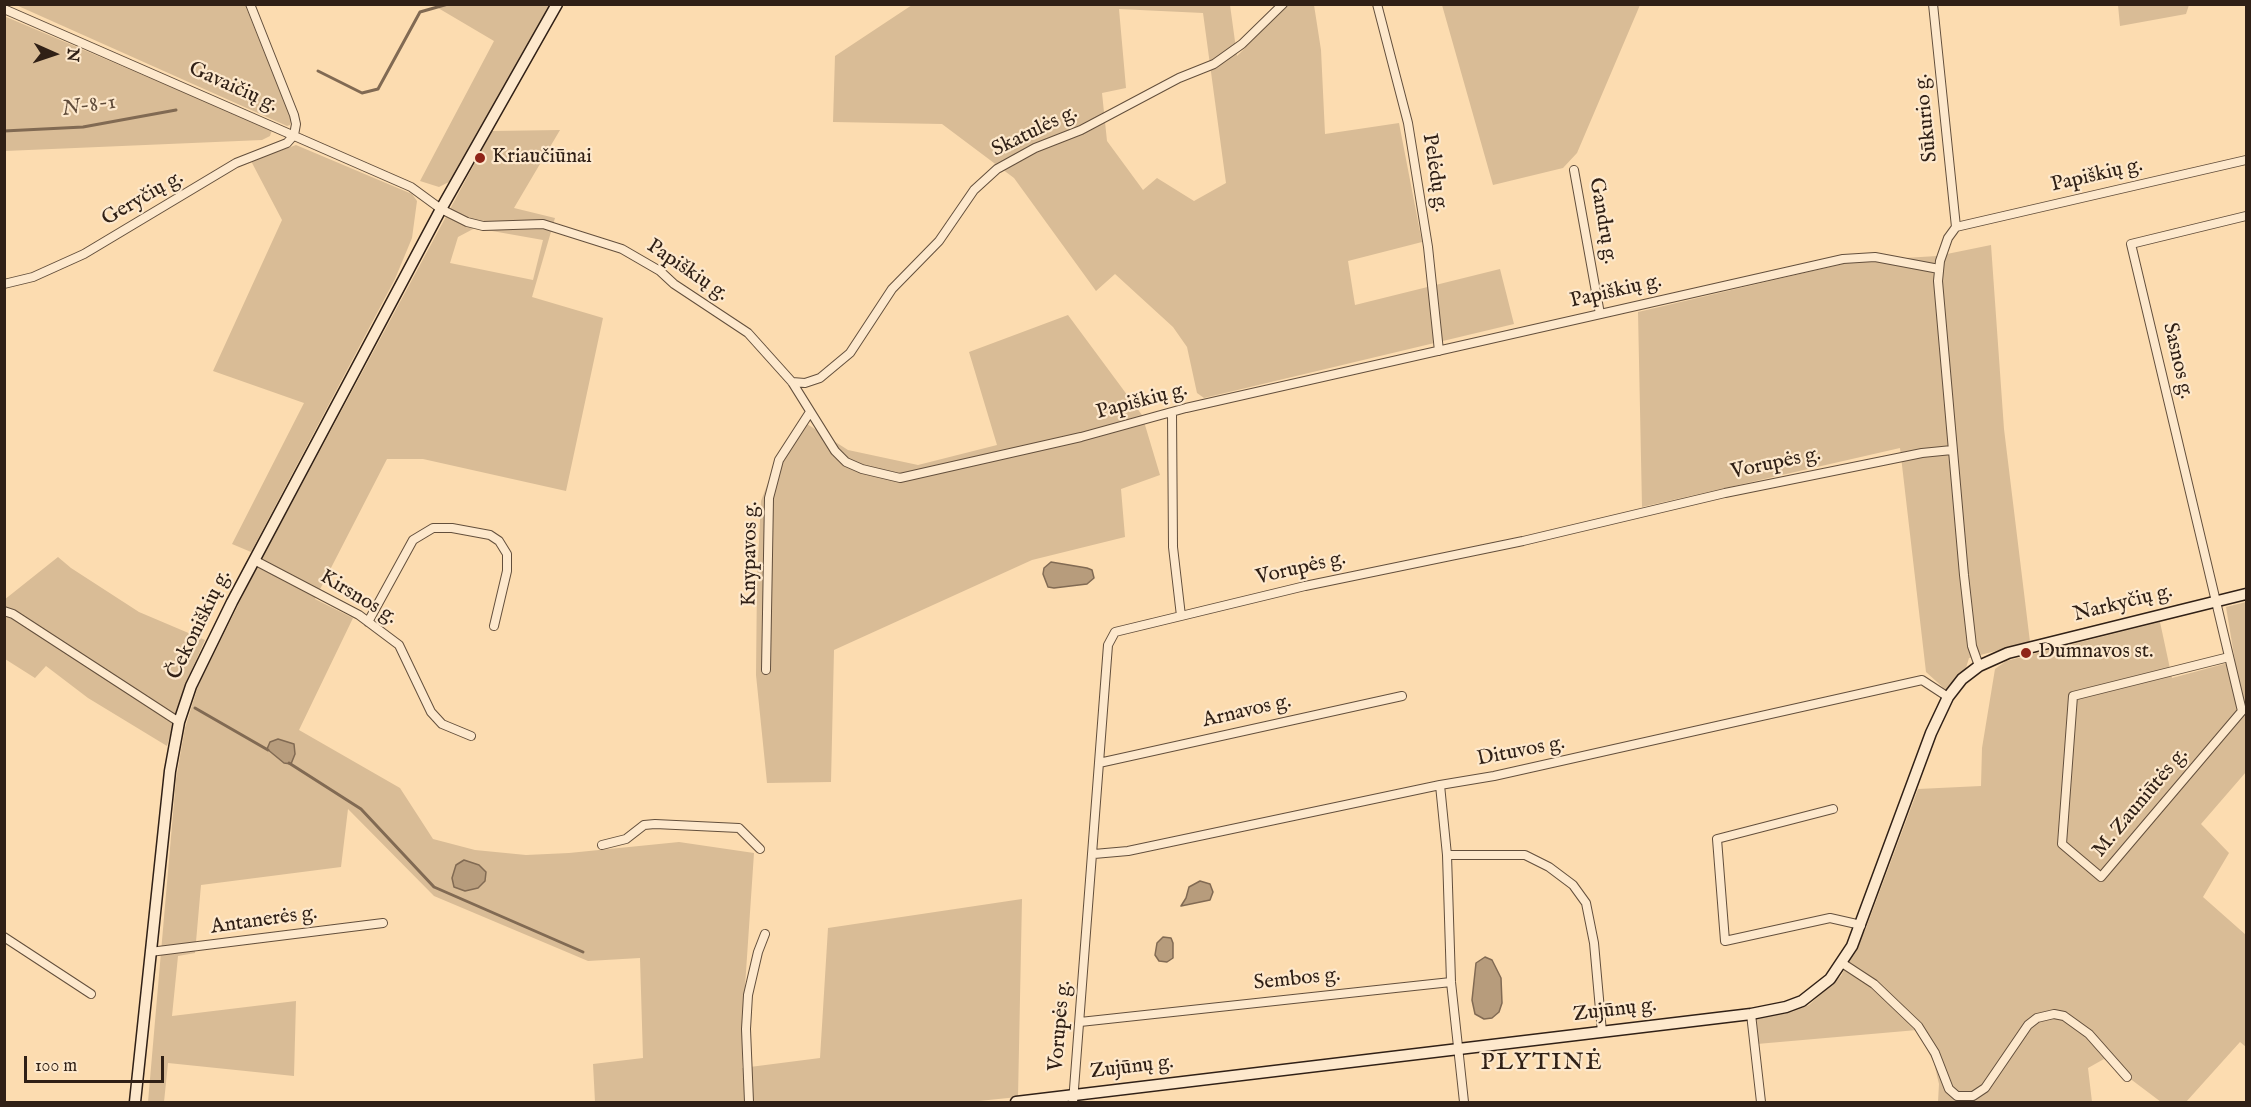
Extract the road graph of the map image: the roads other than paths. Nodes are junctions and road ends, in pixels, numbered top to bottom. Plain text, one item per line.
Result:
1 (250, 4) edge
2 (557, 4) edge
3 (1283, 4) edge
4 (1377, 4) edge
5 (1933, 4) edge
6 (4, 9) edge
7 (294, 135) junction
8 (2247, 160) edge
9 (1574, 170) dead end
10 (441, 209) junction
11 (2247, 216) edge
12 (1956, 227) junction
13 (1939, 269) junction
14 (4, 284) edge
15 (1600, 314) junction
16 (1439, 351) junction
17 (792, 382) junction
18 (810, 412) junction
19 (1172, 413) junction
20 (1952, 450) junction
21 (254, 560) junction
22 (2247, 594) edge
23 (2215, 601) junction
24 (4, 612) edge
25 (1181, 615) junction
26 (368, 622) junction
27 (494, 626) dead end
28 (2008, 653) joint
29 (2229, 657) junction
30 (1979, 666) junction
31 (766, 670) dead end
32 (1402, 696) dead end
33 (1948, 698) junction
34 (179, 722) junction
35 (471, 736) dead end
36 (1100, 763) junction
37 (1440, 785) junction
38 (1833, 809) dead end
39 (602, 845) dead end
40 (760, 849) dead end
41 (1094, 854) junction
42 (1447, 855) junction
43 (383, 923) dead end
44 (1861, 925) junction
45 (765, 934) dead end
46 (4, 938) edge
47 (150, 952) junction
48 (1842, 963) junction
49 (1451, 982) junction
50 (92, 994) dead end
51 (1751, 1014) junction
52 (1080, 1022) junction
53 (1602, 1032) junction
54 (1459, 1049) junction
55 (2127, 1077) dead end
56 (1073, 1099) edge
57 (135, 1102) edge
58 (749, 1102) edge
59 (1016, 1102) edge
60 (1464, 1102) edge
61 (1761, 1102) edge

1 - 7 street
2 - 10 main road, Čekoniškių g.
3 - 17 street, Skatulės g.
4 - 16 street, Pelėdų g.
5 - 12 street, Sūkurio g.
6 - 7 street, Gavaičių g.
7 - 10 street, Gavaičių g.
7 - 14 street, Geryčių g.
8 - 12 street, Papiškių g.
9 - 15 street, Gandrų g.
10 - 17 street, Papiškių g.
10 - 21 main road, Čekoniškių g.
11 - 23 street, Sasnos g.
12 - 13 street
13 - 15 street, Papiškių g.
13 - 20 street
15 - 16 street, Papiškių g.
16 - 19 street, Papiškių g.
17 - 18 street, Papiškių g.
18 - 19 street, Papiškių g.
18 - 31 street, Knypavos g.
19 - 25 street
20 - 25 street, Vorupės g.
20 - 30 street
21 - 26 street, Kirsnos g.
21 - 34 main road, Čekoniškių g.
22 - 23 main road, Narkyčių g.
23 - 28 main road, Narkyčių g.
23 - 29 street, M. Zauniūtės g.
24 - 34 street
25 - 36 street, Vorupės g.
26 - 27 street
26 - 35 street, Kirsnos g.
28 - 30 main road, Zujūnų g.
29 - 29 street, M. Zauniūtės g.
30 - 33 main road, Zujūnų g.
32 - 36 street, Arnavos g.
33 - 37 street, Dituvos g.
33 - 44 main road, Zujūnų g.
34 - 47 main road, Čekoniškių g.
36 - 41 street, Vorupės g.
37 - 41 street, Dituvos g.
37 - 42 street
38 - 44 street
39 - 40 street
41 - 52 street, Vorupės g.
42 - 49 street
42 - 53 street
43 - 47 street, Antanerės g.
44 - 48 main road, Zujūnų g.
45 - 58 street
46 - 50 street
47 - 57 main road, Čekoniškių g.
48 - 51 main road, Zujūnų g.
48 - 55 street
49 - 52 street, Sembos g.
49 - 54 street
51 - 53 main road, Zujūnų g.
51 - 61 street
52 - 56 street, Vorupės g.
53 - 54 main road, Zujūnų g.
54 - 56 main road, Zujūnų g.
54 - 60 street
56 - 59 main road, Zujūnų g.

